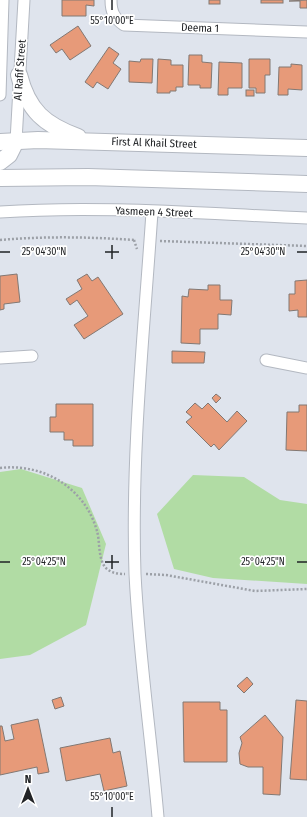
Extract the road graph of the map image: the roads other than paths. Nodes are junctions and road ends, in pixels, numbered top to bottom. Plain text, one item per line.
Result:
1 (3, 0) edge
2 (24, 0) edge
3 (111, 0) edge
4 (307, 32) edge
5 (19, 75) junction
6 (0, 95) edge
7 (16, 141) junction
8 (89, 141) junction
9 (0, 142) edge
10 (307, 148) edge
11 (0, 162) edge
12 (0, 178) edge
13 (307, 184) edge
14 (0, 212) edge
15 (152, 212) junction
16 (307, 218) edge
17 (32, 356) dead end
18 (0, 358) edge
19 (266, 360) dead end
20 (307, 368) edge
21 (158, 817) edge

1 - 6 street, Al Rafif Street
2 - 5 street, Al Rafif Street
3 - 4 street, Deema 1
5 - 7 street, Al Rafif Street
5 - 8 main road
7 - 8 main road, First Al Khail Street
7 - 9 main road, First Al Khail Street
7 - 11 main road
8 - 10 main road, First Al Khail Street
12 - 13 main road
14 - 15 street, Yasmeen 4 Street
15 - 16 street, Yasmeen 4 Street
15 - 21 street
17 - 18 street
19 - 20 street

